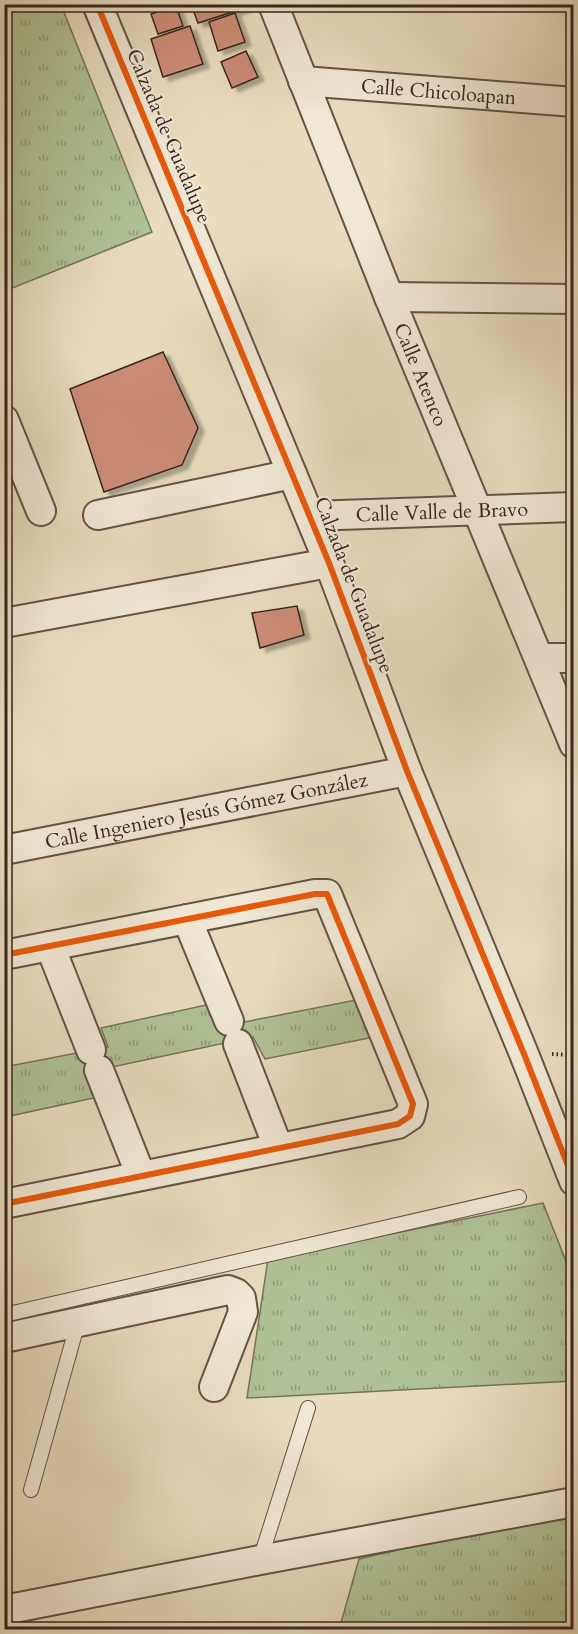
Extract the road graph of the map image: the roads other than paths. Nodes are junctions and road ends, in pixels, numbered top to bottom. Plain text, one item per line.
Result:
1 (97, 4) edge
2 (273, 4) edge
3 (303, 81) junction
4 (573, 102) edge
5 (389, 297) junction
6 (573, 299) edge
7 (4, 420) edge
8 (292, 474) junction
9 (573, 507) edge
10 (476, 510) junction
11 (41, 511) dead end
12 (98, 515) dead end
13 (310, 516) junction
14 (329, 563) junction
15 (4, 623) edge
16 (539, 658) junction
17 (573, 658) edge
18 (573, 744) edge
19 (407, 771) junction
20 (4, 850) edge
21 (187, 919) junction
22 (50, 946) junction
23 (4, 955) edge
24 (278, 1147) junction
25 (141, 1176) junction
26 (573, 1181) edge
27 (519, 1197) dead end
28 (5, 1204) edge
29 (4, 1315) edge
30 (78, 1322) junction
31 (4, 1338) edge
32 (214, 1387) dead end
33 (308, 1408) dead end
34 (31, 1490) dead end
35 (573, 1502) edge
36 (260, 1560) junction
37 (4, 1610) edge

1 - 8 street, Calzada de Guadalupe
2 - 3 street, Calle Atenco
3 - 4 street, Calle Chicoloapan
3 - 5 street, Calle Atenco
5 - 6 street
5 - 10 street, Calle Atenco
7 - 11 street
8 - 12 street
8 - 13 street, Calzada de Guadalupe
9 - 10 street, Calle Valle de Bravo
10 - 13 street, Calle Valle de Bravo
10 - 16 street, Calle Atenco
13 - 14 street, Calzada de Guadalupe
14 - 15 street
14 - 19 street, Calzada de Guadalupe
16 - 17 street
16 - 18 street, Calle Atenco
19 - 20 street, Calle Ingeniero Jesús Gómez González
19 - 26 street, Calzada de Guadalupe
21 - 22 street
21 - 24 street
21 - 24 street
22 - 23 street
22 - 25 street
24 - 25 street
25 - 28 street
27 - 29 lane
30 - 31 street
30 - 32 street
30 - 34 lane
33 - 36 lane
35 - 36 street
36 - 37 street

